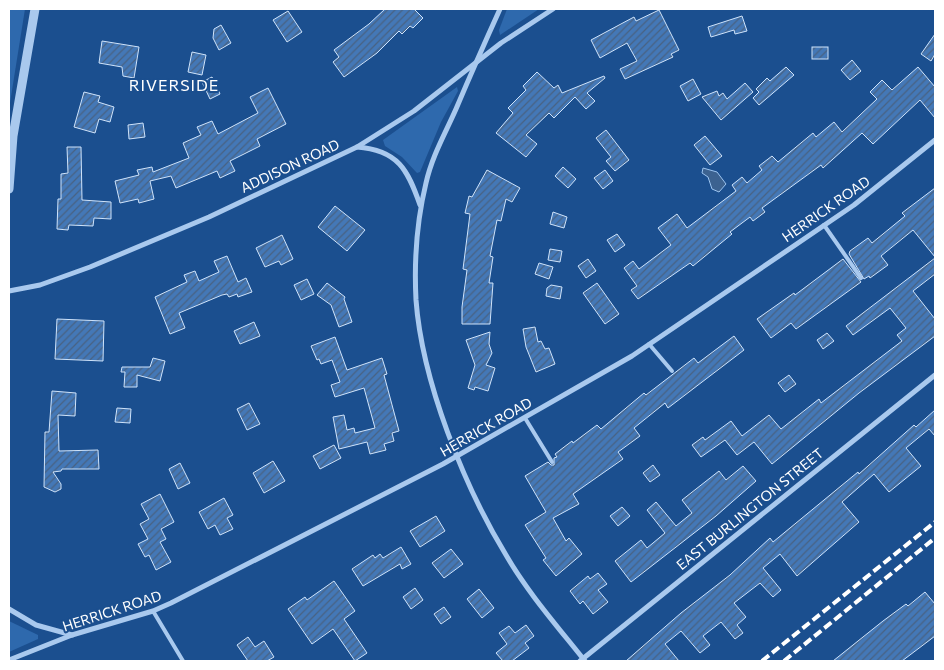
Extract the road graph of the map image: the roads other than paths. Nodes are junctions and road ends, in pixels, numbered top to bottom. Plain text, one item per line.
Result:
1 (35, 9) edge
2 (500, 9) edge
3 (552, 9) edge
4 (475, 65) junction
5 (935, 140) edge
6 (357, 147) junction
7 (9, 189) edge
8 (421, 207) junction
9 (824, 225) junction
10 (861, 278) dead end
11 (9, 291) edge
12 (649, 344) junction
13 (672, 371) dead end
14 (935, 375) edge
15 (525, 418) junction
16 (457, 457) junction
17 (552, 462) dead end
18 (9, 609) edge
19 (153, 611) junction
20 (72, 635) junction
21 (9, 660) edge
22 (583, 660) edge
23 (183, 661) edge

1 - 7 street
2 - 4 street
3 - 4 street, ADDISON ROAD
4 - 6 street, ADDISON ROAD
4 - 8 street
5 - 9 street, HERRICK ROAD
6 - 8 street
6 - 11 street, ADDISON ROAD
8 - 16 street
9 - 10 lane
9 - 12 street, HERRICK ROAD
12 - 13 lane
12 - 15 street, HERRICK ROAD
14 - 22 street, EAST BURLINGTON STREET
15 - 16 street, HERRICK ROAD
15 - 17 lane
16 - 19 street, HERRICK ROAD
16 - 22 street
18 - 20 street
19 - 20 street, HERRICK ROAD
19 - 23 lane
20 - 21 street, HERRICK ROAD

